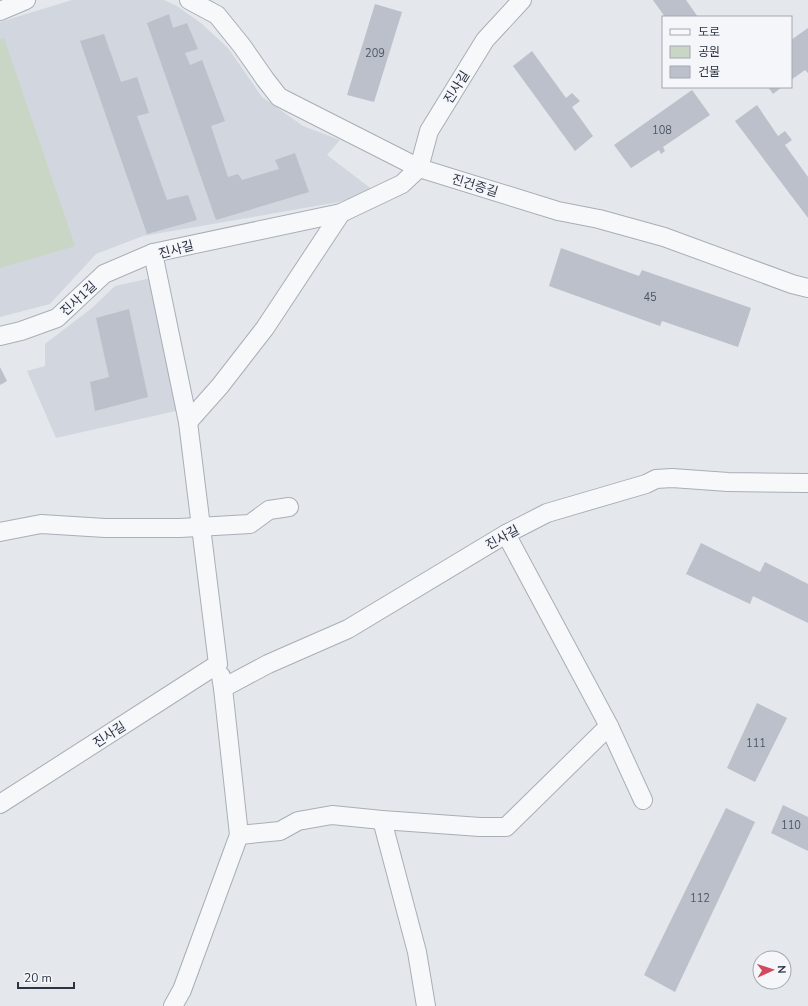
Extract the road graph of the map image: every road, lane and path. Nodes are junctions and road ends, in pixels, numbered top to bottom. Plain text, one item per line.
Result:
1 (26, 0) edge
2 (190, 0) edge
3 (522, 0) edge
4 (0, 11) edge
5 (419, 168) junction
6 (341, 213) junction
7 (153, 253) junction
8 (808, 288) edge
9 (0, 336) edge
10 (188, 422) junction
11 (808, 482) edge
12 (289, 507) dead end
13 (202, 526) junction
14 (0, 532) edge
15 (506, 534) junction
16 (218, 664) junction
17 (223, 688) junction
18 (609, 726) junction
19 (643, 800) dead end
20 (0, 804) edge
21 (382, 820) junction
22 (239, 835) junction
23 (173, 1006) edge
24 (426, 1006) edge

1 - 4 street
2 - 5 street, 진건중길
3 - 5 street, 진사길
5 - 6 street, 진사길
5 - 8 street, 진건중길
6 - 7 street, 진사길
6 - 10 street
7 - 9 street, 진사1길
7 - 10 street, 진사길
10 - 13 street, 진사길
11 - 15 street, 진사길
12 - 13 street
13 - 14 street
13 - 16 street, 진사길
15 - 17 street, 진사길
15 - 18 street
16 - 17 street, 진사길
16 - 20 street, 진사길
17 - 22 street, 진사길
18 - 19 street
18 - 21 street
21 - 22 street
21 - 24 street
22 - 23 street, 진사길

